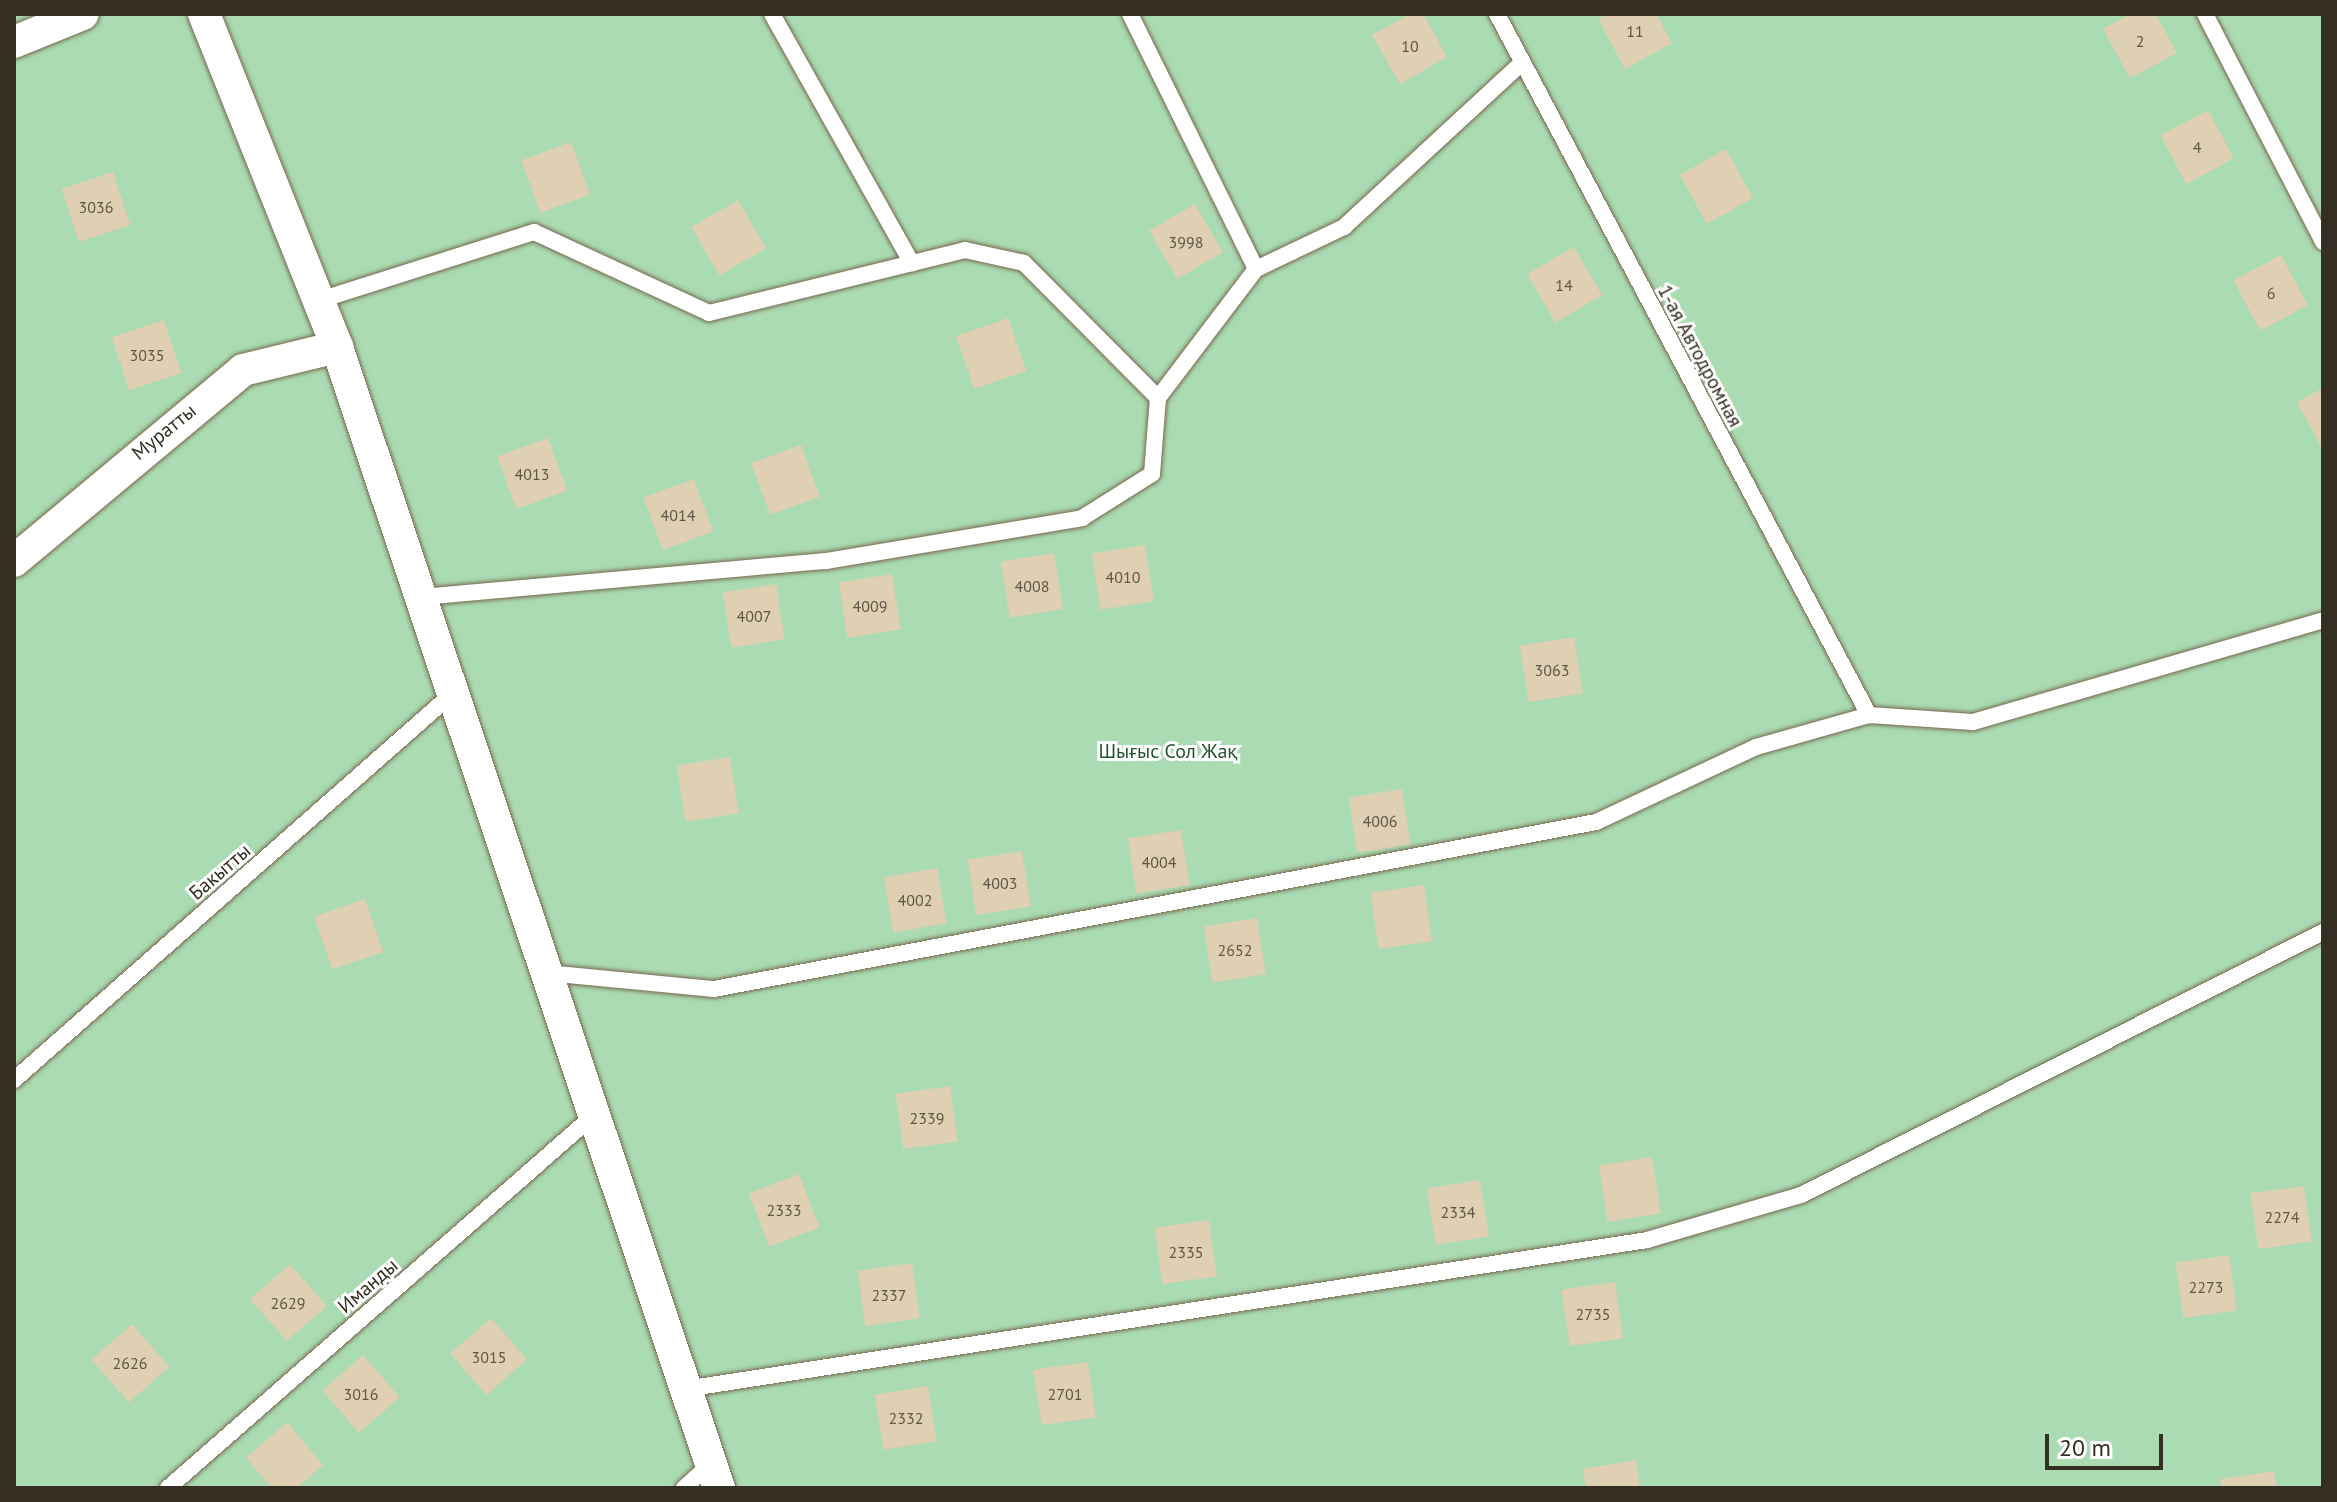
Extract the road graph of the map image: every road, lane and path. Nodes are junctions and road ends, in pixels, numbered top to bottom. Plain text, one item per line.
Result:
1 (83, 14) edge
2 (204, 14) edge
3 (772, 14) edge
4 (1130, 14) edge
5 (1497, 14) edge
6 (2205, 14) edge
7 (14, 42) edge
8 (1522, 63) junction
9 (2323, 242) edge
10 (912, 263) junction
11 (1256, 269) junction
12 (320, 300) junction
13 (337, 347) junction
14 (1158, 398) junction
15 (14, 561) edge
16 (421, 597) junction
17 (2323, 620) edge
18 (453, 693) junction
19 (1869, 715) junction
20 (2323, 932) edge
21 (547, 973) junction
22 (14, 1080) edge
23 (594, 1115) junction
24 (685, 1389) junction
25 (715, 1476) edge
26 (168, 1488) edge
27 (684, 1488) edge

1 - 7 street
2 - 12 street
3 - 10 lane
4 - 11 lane
5 - 8 lane, 1-ая Автодромная
6 - 9 lane
8 - 11 lane
8 - 19 lane, 1-ая Автодромная
10 - 12 lane
10 - 14 lane
11 - 14 lane
12 - 13 street
13 - 15 street, Муратты
13 - 16 street
14 - 16 lane
16 - 18 street
17 - 19 lane
18 - 21 street
18 - 22 lane, Бакытты
19 - 21 lane
20 - 24 lane
21 - 23 street
23 - 24 street
23 - 26 lane, Иманды
24 - 25 street
25 - 27 lane

